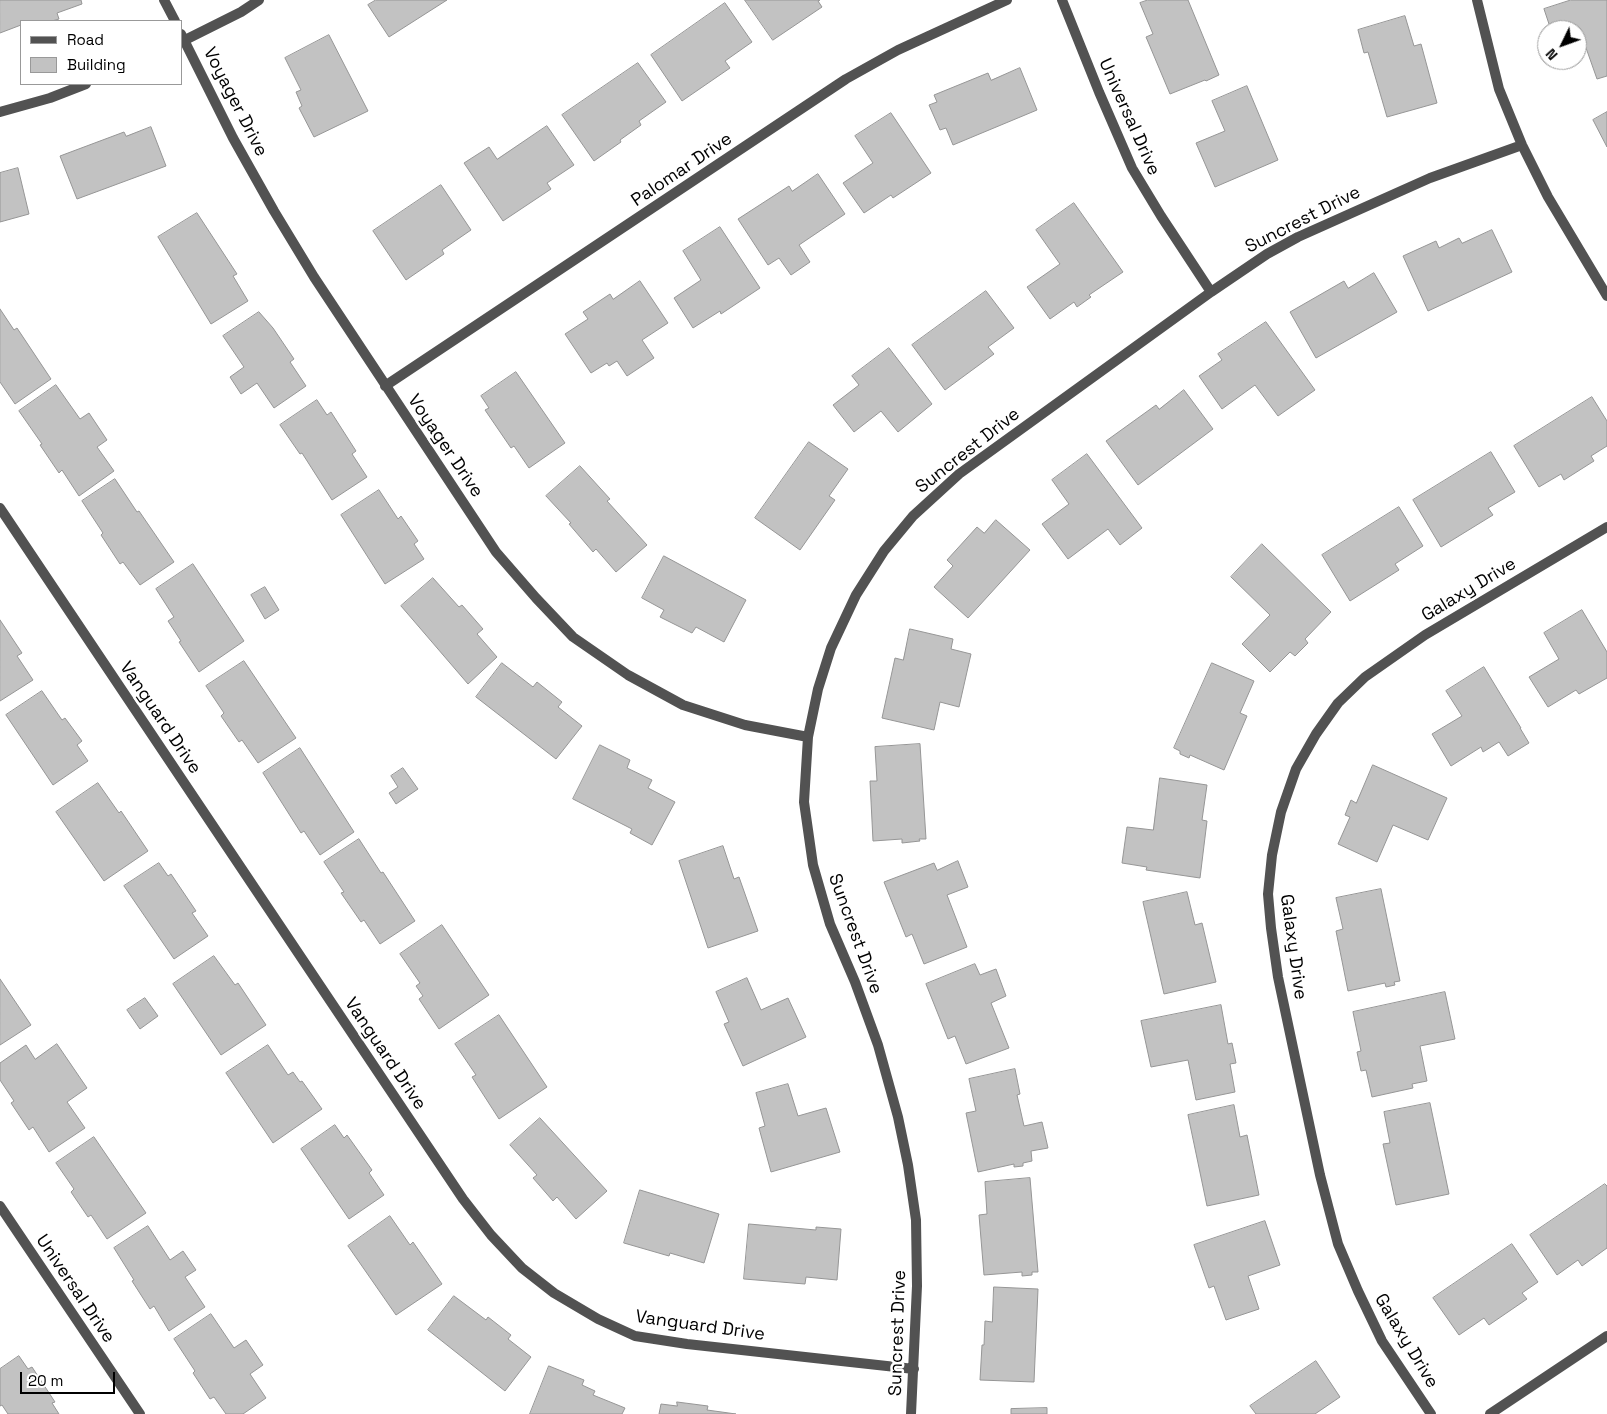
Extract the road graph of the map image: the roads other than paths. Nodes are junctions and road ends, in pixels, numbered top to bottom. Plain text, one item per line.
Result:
1 (164, 0) edge
2 (259, 0) edge
3 (1008, 0) edge
4 (1062, 0) edge
5 (1477, 0) edge
6 (174, 20) edge
7 (182, 39) edge
8 (83, 85) edge
9 (0, 112) edge
10 (1522, 145) junction
11 (1211, 292) junction
12 (1607, 296) edge
13 (385, 386) junction
14 (0, 508) edge
15 (1607, 527) edge
16 (808, 737) junction
17 (0, 1206) edge
18 (1607, 1336) edge
19 (914, 1369) junction
20 (140, 1414) edge
21 (912, 1414) edge
22 (1431, 1414) edge
23 (1490, 1414) edge

1 - 6 street
2 - 7 street
3 - 13 street, Palomar Drive
4 - 11 street, Universal Drive
5 - 10 street
7 - 13 street, Voyager Drive
8 - 9 street
10 - 11 street, Suncrest Drive
10 - 12 street
11 - 16 street, Suncrest Drive
13 - 16 street, Voyager Drive
14 - 19 street, Vanguard Drive
15 - 22 street, Galaxy Drive
16 - 19 street, Suncrest Drive
17 - 20 street, Universal Drive
18 - 23 street
19 - 21 street, Suncrest Drive

